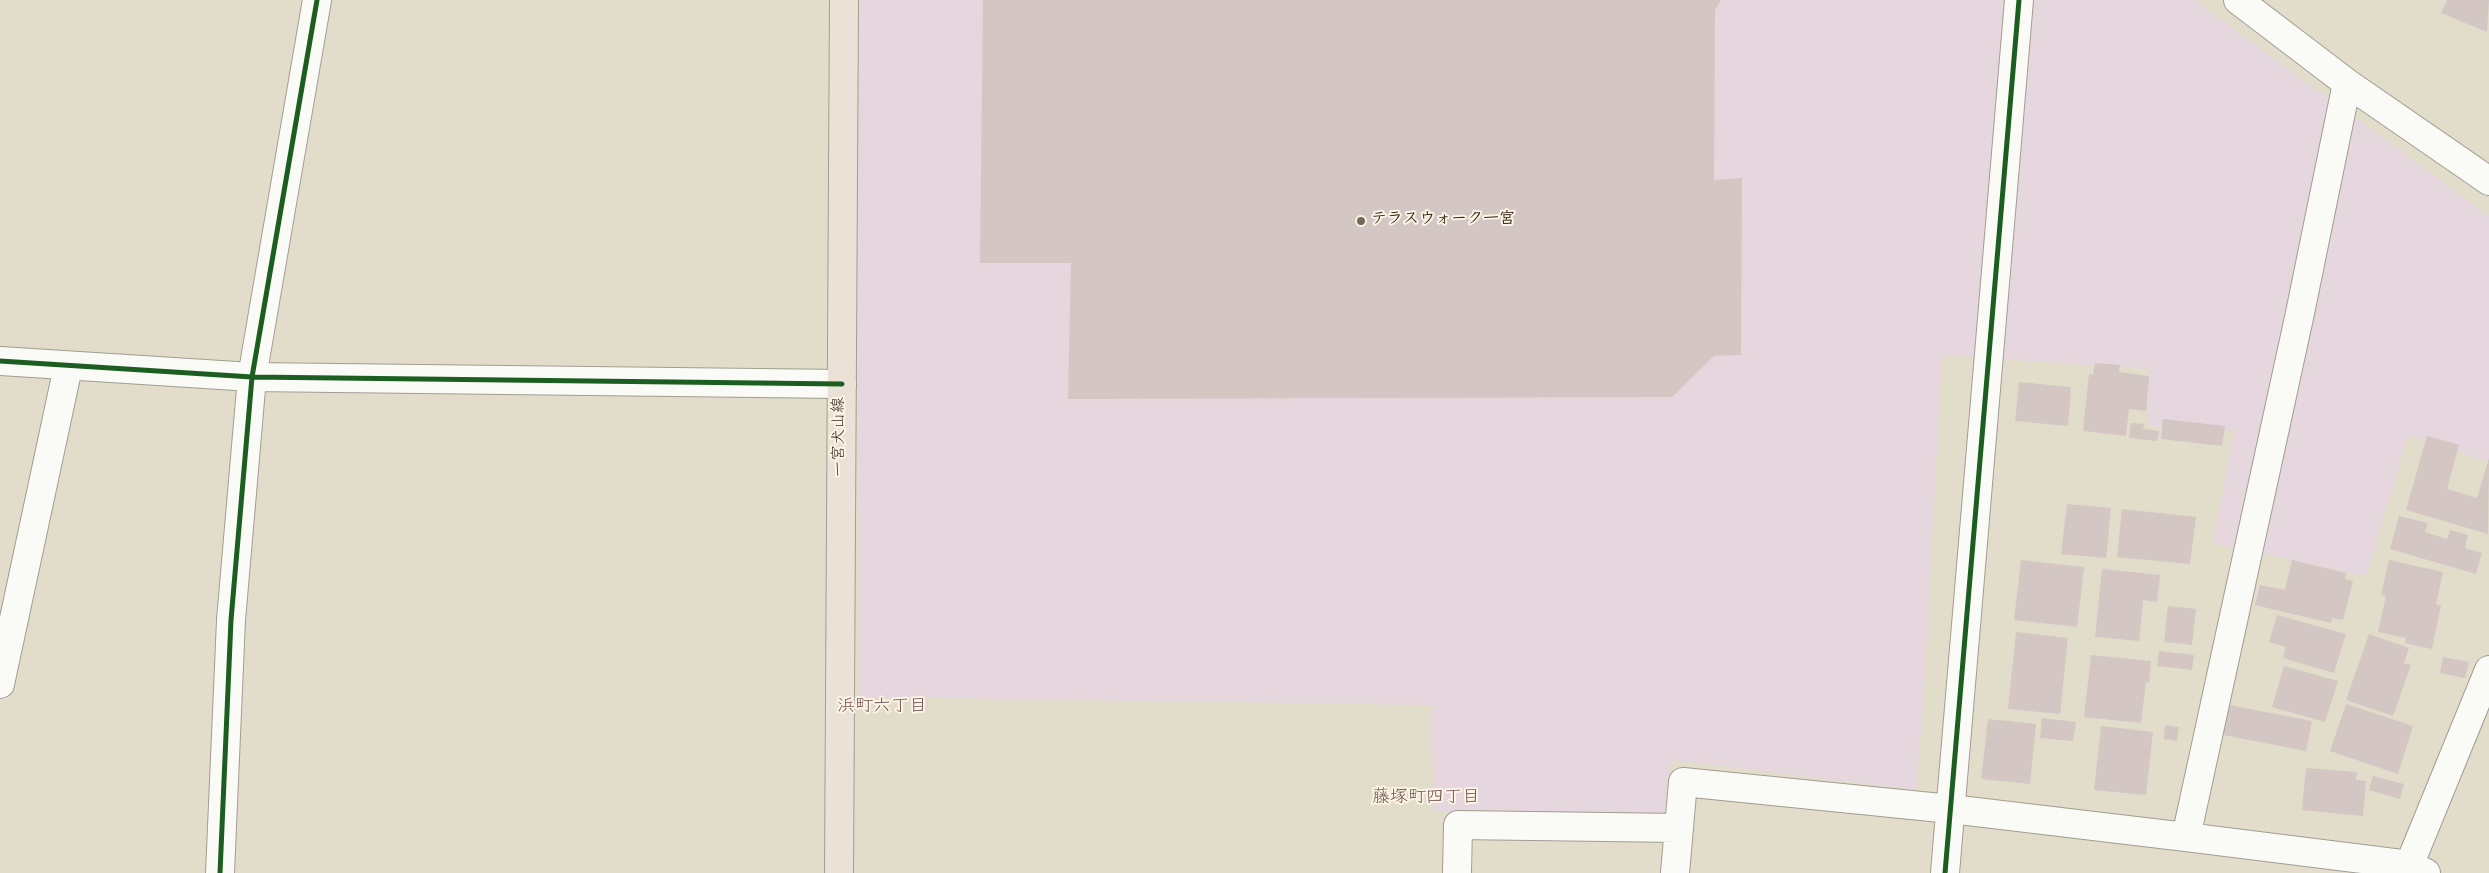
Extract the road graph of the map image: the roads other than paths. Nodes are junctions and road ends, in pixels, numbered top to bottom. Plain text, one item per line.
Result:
1 (317, 0) edge
2 (844, 0) edge
3 (2019, 0) edge
4 (2238, 0) edge
5 (2347, 83) junction
6 (2489, 181) edge
7 (0, 361) edge
8 (68, 367) junction
9 (252, 377) junction
10 (842, 384) junction
11 (2, 669) edge
12 (2489, 670) edge
13 (1951, 808) junction
14 (1679, 828) junction
15 (2186, 837) junction
16 (2414, 870) edge
17 (220, 873) edge
18 (839, 873) edge
19 (1457, 873) edge
20 (1675, 873) edge
21 (1945, 873) edge

1 - 9 street
2 - 10 main road, 一宮犬山線
3 - 13 street
4 - 5 street
5 - 6 street
5 - 15 street
7 - 8 street
8 - 9 street
8 - 11 street
9 - 10 street
9 - 17 street
10 - 18 main road, 一宮犬山線
12 - 16 street
13 - 14 street
13 - 15 street
13 - 21 street
14 - 19 street
14 - 20 street
15 - 16 street

